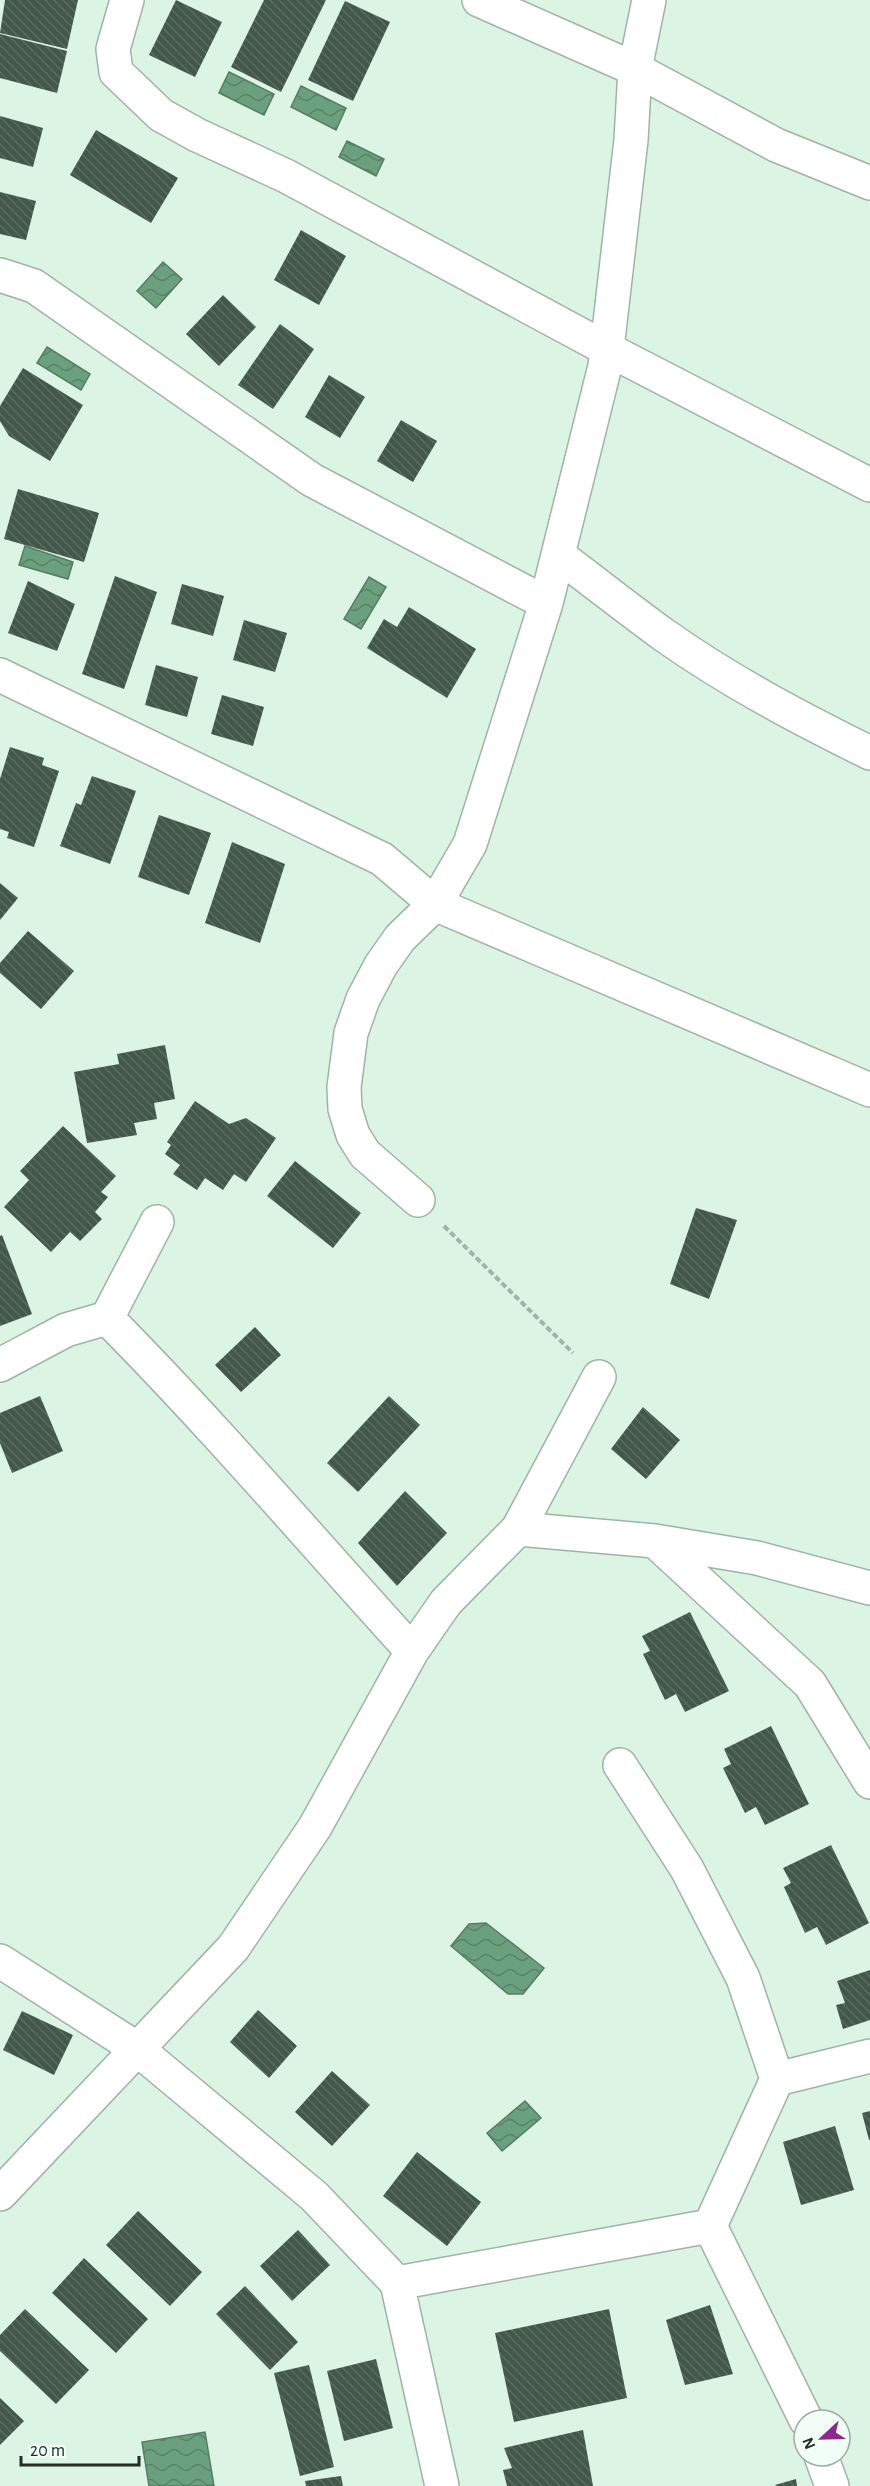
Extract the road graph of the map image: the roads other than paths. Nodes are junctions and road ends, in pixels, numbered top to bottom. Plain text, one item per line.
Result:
1 (127, 0) edge
2 (479, 0) edge
3 (649, 0) edge
4 (635, 69) junction
5 (870, 183) edge
6 (0, 275) edge
7 (607, 349) junction
8 (870, 485) edge
9 (558, 555) junction
10 (546, 603) junction
11 (0, 675) edge
12 (870, 753) edge
13 (435, 904) junction
14 (870, 1090) edge
15 (418, 1200) road end
16 (157, 1222) dead end
17 (108, 1318) junction
18 (0, 1365) edge
19 (599, 1377) road end
20 (518, 1529) junction
21 (655, 1541) junction
22 (870, 1588) edge
23 (412, 1651) junction
24 (620, 1765) dead end
25 (870, 1782) edge
26 (0, 1961) edge
27 (136, 2048) junction
28 (870, 2056) edge
29 (777, 2079) junction
30 (0, 2194) edge
31 (710, 2226) junction
32 (397, 2283) junction
33 (800, 2408) edge
34 (825, 2468) edge
35 (442, 2486) edge
36 (832, 2486) edge

1 - 7 street
2 - 4 street
3 - 4 street
4 - 5 street
4 - 7 street
6 - 10 street
7 - 8 street
7 - 9 street
9 - 10 street
9 - 12 street
10 - 13 street
11 - 13 street
13 - 14 street
13 - 15 street
16 - 17 street
17 - 18 street
17 - 23 street
19 - 20 street
20 - 21 street
20 - 23 street
21 - 22 street
21 - 25 street
23 - 27 street
24 - 29 street
26 - 27 street
27 - 30 street
27 - 32 street
28 - 29 street
29 - 31 street
31 - 32 street
31 - 33 street
32 - 35 street
34 - 36 street

